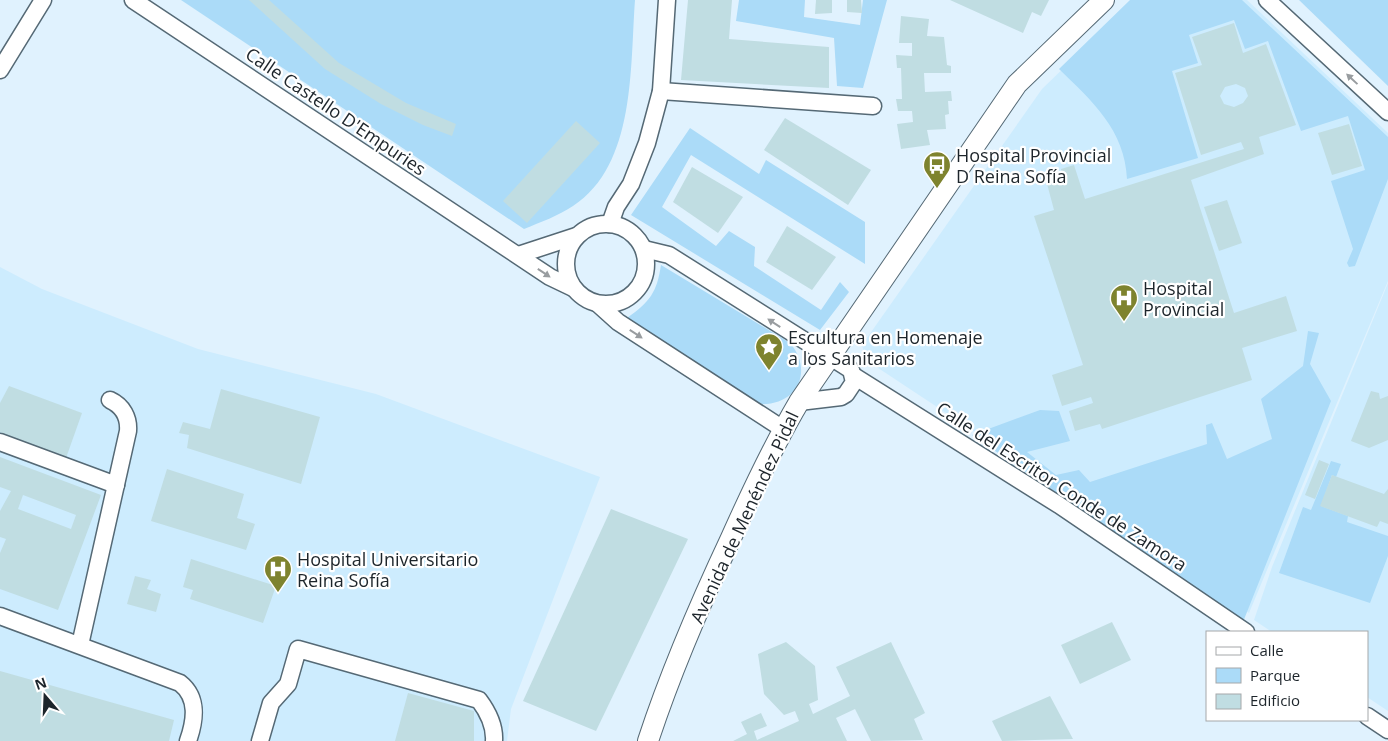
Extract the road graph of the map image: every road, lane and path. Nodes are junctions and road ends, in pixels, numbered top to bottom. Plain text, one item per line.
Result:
1 (43, 0) edge
2 (132, 0) edge
3 (667, 0) edge
4 (1268, 0) edge
5 (1097, 2) edge
6 (0, 70) edge
7 (661, 91) junction
8 (874, 106) dead end
9 (1388, 112) edge
10 (610, 224) junction
11 (576, 236) junction
12 (644, 249) junction
13 (518, 255) junction
14 (573, 288) junction
15 (598, 304) junction
16 (831, 357) junction
17 (854, 376) junction
18 (110, 400) dead end
19 (799, 402) junction
20 (783, 429) junction
21 (0, 442) edge
22 (116, 485) junction
23 (0, 616) edge
24 (1245, 631) edge
25 (80, 645) junction
26 (1368, 717) edge
27 (1388, 730) edge
28 (188, 741) edge
29 (260, 741) edge
30 (494, 741) edge
31 (648, 741) edge

1 - 6 street
2 - 13 street, Calle Castello D'Empuries
3 - 7 street
9 -> 4 street
5 - 16 main road, Avenida de Menéndez Pidal
7 - 8 street
7 - 10 street
10 - 11 street
10 - 12 street
11 - 13 street
11 - 14 street
12 - 15 street
16 -> 12 street, Calle del Escritor Conde de Zamora
13 -> 14 street, Calle Castello D'Empuries
14 - 15 street
15 -> 20 street
16 - 17 street, Calle del Escritor Conde de Zamora
16 - 19 main road, Avenida de Menéndez Pidal
17 - 19 street
17 - 24 street, Calle del Escritor Conde de Zamora
18 - 22 street
19 - 20 main road, Avenida de Menéndez Pidal
20 - 31 main road, Avenida de Menéndez Pidal
21 - 22 street
22 - 25 street
23 - 25 street
25 - 28 street
26 - 27 street
29 - 30 street

